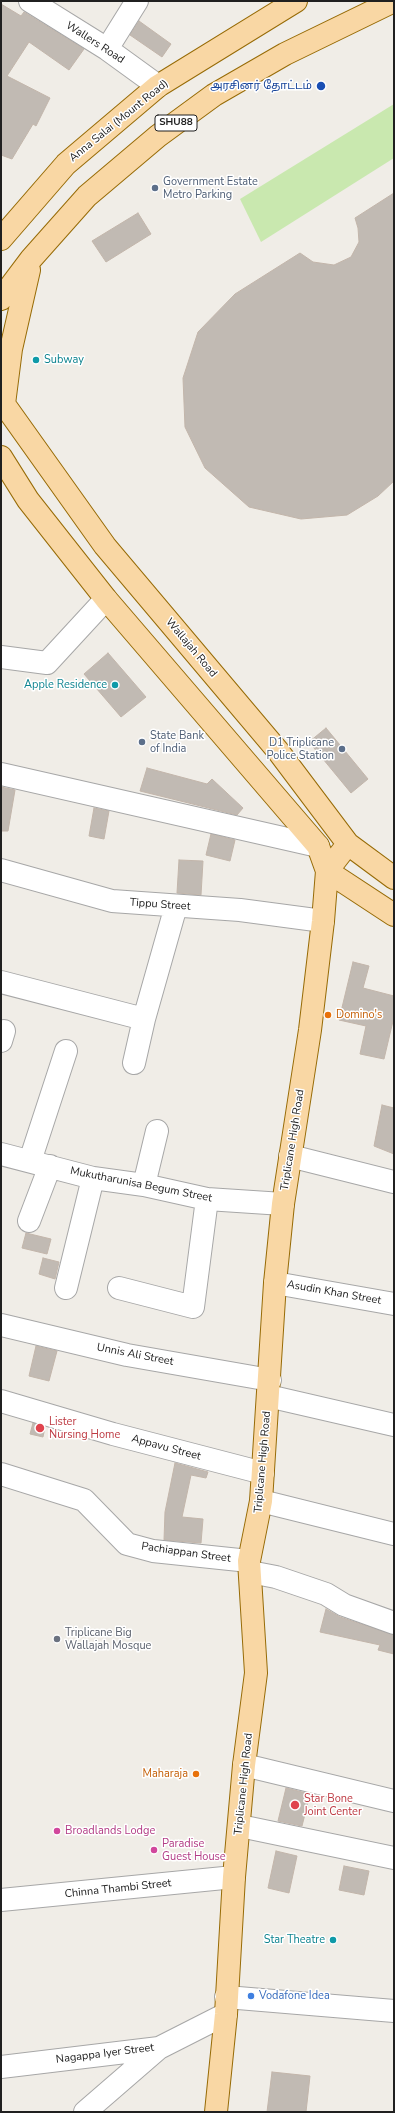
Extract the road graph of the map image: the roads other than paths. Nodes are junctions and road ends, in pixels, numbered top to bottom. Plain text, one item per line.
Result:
1 (30, 1) edge
2 (137, 1) edge
3 (296, 1) edge
4 (394, 1) edge
5 (107, 49) junction
6 (158, 86) junction
7 (1, 239) edge
8 (31, 259) junction
9 (1, 299) edge
10 (2, 402) edge
11 (1, 457) edge
12 (106, 599) junction
13 (1, 657) edge
14 (1, 774) edge
15 (348, 844) junction
16 (318, 846) junction
17 (1, 870) edge
18 (327, 870) junction
19 (394, 878) edge
20 (176, 906) junction
21 (394, 915) edge
22 (323, 922) junction
23 (1, 982) edge
24 (144, 1019) junction
25 (66, 1051) dead end
26 (134, 1064) dead end
27 (157, 1131) dead end
28 (1, 1154) edge
29 (290, 1156) junction
30 (40, 1163) junction
31 (93, 1178) junction
32 (394, 1182) edge
33 (144, 1185) junction
34 (207, 1198) junction
35 (283, 1204) junction
36 (29, 1220) dead end
37 (275, 1282) junction
38 (66, 1288) dead end
39 (119, 1288) dead end
40 (394, 1304) edge
41 (1, 1325) edge
42 (269, 1388) junction
43 (1, 1401) edge
44 (394, 1425) edge
45 (263, 1473) junction
46 (1, 1474) edge
47 (261, 1501) junction
48 (394, 1534) edge
49 (250, 1567) junction
50 (394, 1623) edge
51 (244, 1766) junction
52 (394, 1801) edge
53 (240, 1826) junction
54 (394, 1858) edge
55 (234, 1877) junction
56 (1, 1900) edge
57 (226, 2005) junction
58 (394, 2011) edge
59 (159, 2048) junction
60 (1, 2067) edge
61 (93, 2110) edge
62 (216, 2112) edge

1 - 5 street, Wallers Road
2 - 5 street
3 - 6 main road, Anna Salai (Mount Road)
4 - 8 main road, SHU88
5 - 6 street, Wallers Road
6 - 7 main road, Anna Salai (Mount Road)
8 - 9 main road, SHU88
8 - 10 main road
10 - 15 main road, Wallajah Road
11 - 12 main road
12 - 13 street
12 - 16 main road
14 - 16 street
15 - 18 main road
15 - 19 main road, Wallajah Road
16 - 18 main road
17 - 20 street, Tippu Street
18 - 21 main road
18 - 22 main road, Triplicane High Road
20 - 22 street, Tippu Street
20 - 24 street
22 - 29 main road, Triplicane High Road
23 - 24 street
24 - 26 street
25 - 30 street
27 - 33 street
28 - 30 street, Mukutharunisa Begum Street
29 - 32 street
29 - 35 main road, Triplicane High Road
30 - 31 street, Mukutharunisa Begum Street
30 - 36 street
31 - 33 street, Mukutharunisa Begum Street
31 - 38 street
33 - 34 street, Mukutharunisa Begum Street
34 - 35 street, Mukutharunisa Begum Street
34 - 39 street
35 - 37 main road, Triplicane High Road
37 - 40 street, Asudin Khan Street
37 - 42 main road, Triplicane High Road
41 - 42 street, Unnis Ali Street
42 - 44 street, Unnis Ali Street
42 - 45 main road, Triplicane High Road
43 - 45 street, Appavu Street
45 - 47 main road, Triplicane High Road
46 - 49 street, Pachiappan Street
47 - 48 street
47 - 49 main road, Triplicane High Road
49 - 50 street, Pachiappan Street
49 - 51 main road, Triplicane High Road
51 - 52 street
51 - 53 main road, Triplicane High Road
53 - 54 street
53 - 55 main road, Triplicane High Road
55 - 56 street, Chinna Thambi Street
55 - 57 main road, Triplicane High Road
57 - 58 street
57 - 59 street, Nagappa Iyer Street
57 - 62 main road, Triplicane High Road
59 - 60 street, Nagappa Iyer Street
59 - 61 street

